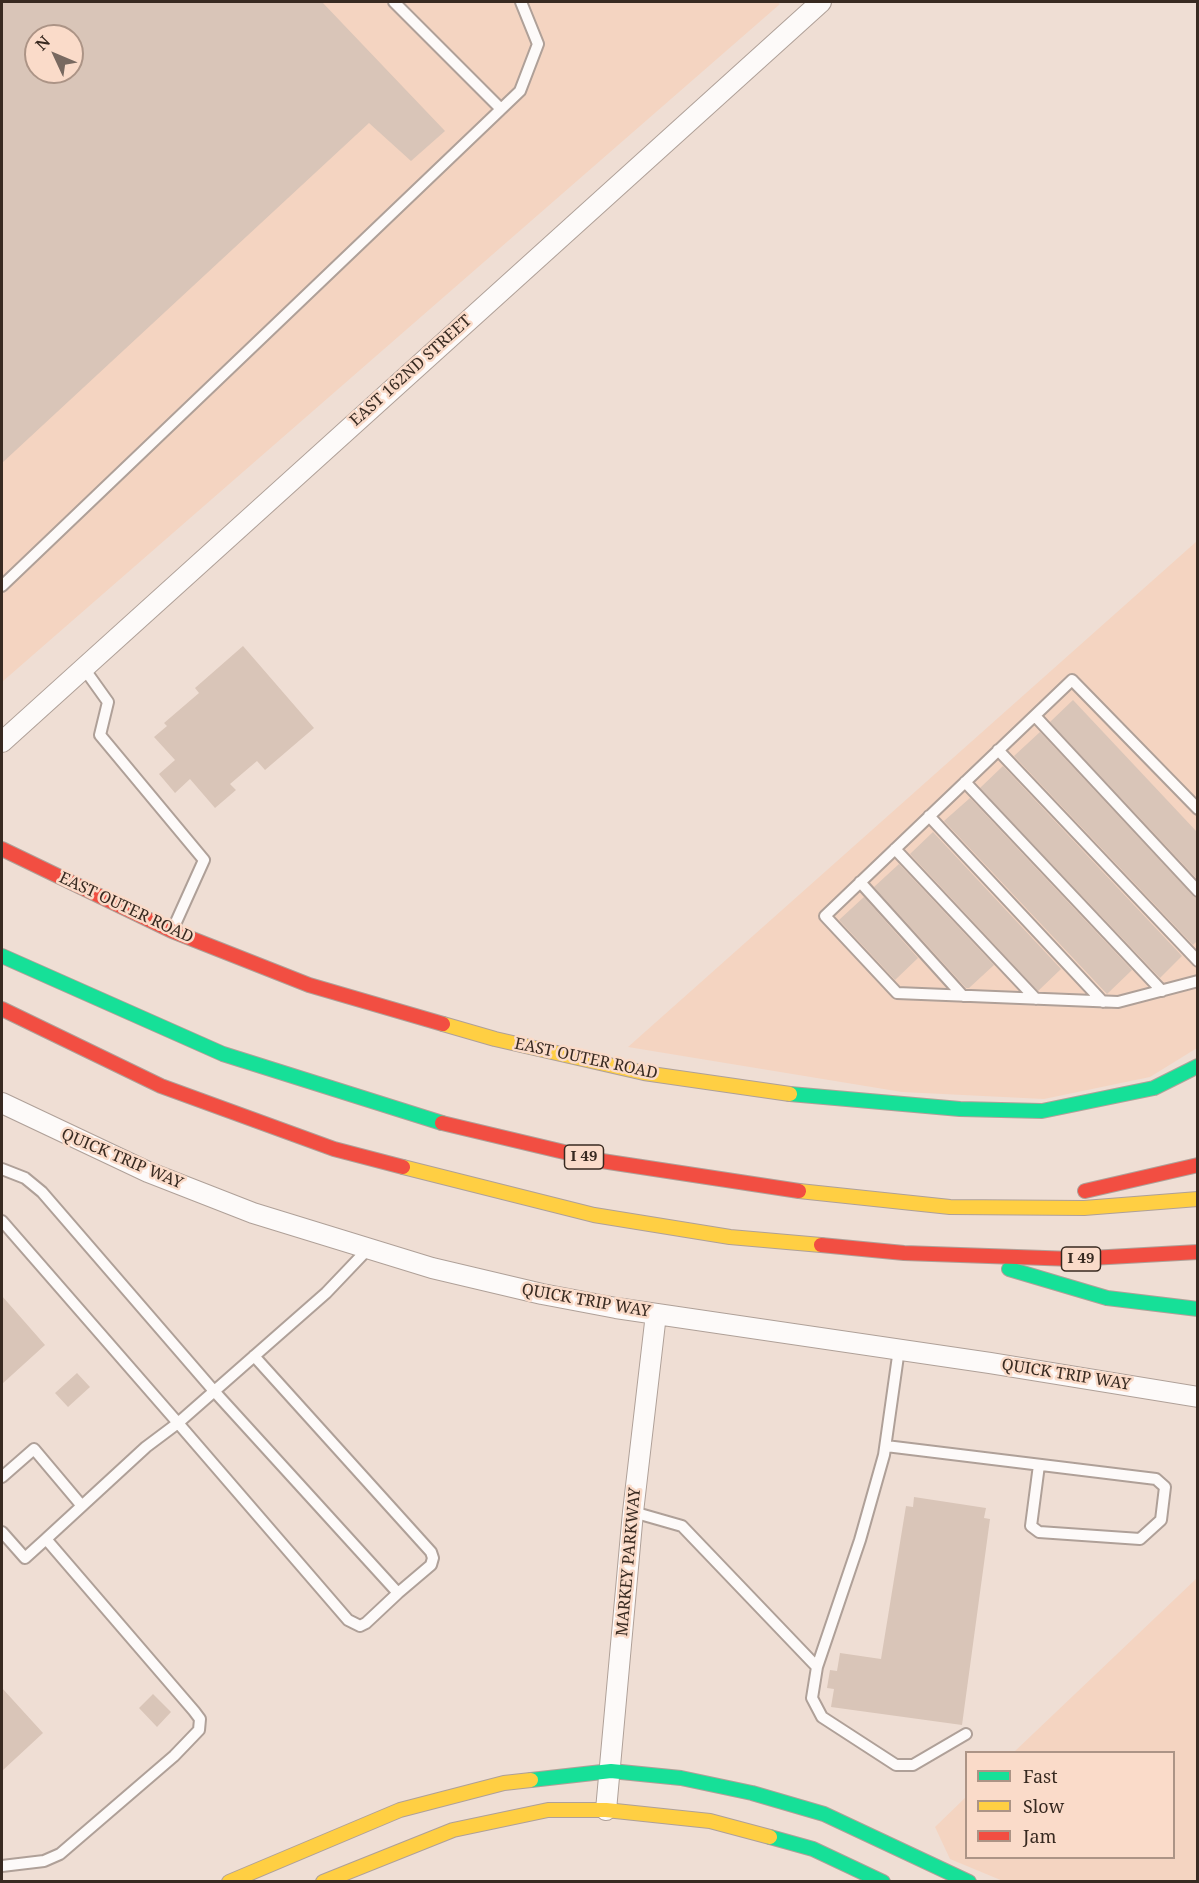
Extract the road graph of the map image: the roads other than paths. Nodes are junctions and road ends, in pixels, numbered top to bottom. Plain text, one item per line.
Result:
1 (394, 2) edge
2 (521, 2) edge
3 (821, 2) edge
4 (501, 109) junction
5 (2, 586) edge
6 (83, 667) junction
7 (1035, 716) junction
8 (2, 742) edge
9 (999, 750) junction
10 (965, 782) junction
11 (1197, 809) edge
12 (929, 816) junction
13 (2, 849) edge
14 (895, 849) junction
15 (860, 882) junction
16 (1197, 891) edge
17 (172, 931) junction
18 (2, 956) edge
19 (1197, 961) edge
20 (1197, 981) edge
21 (1162, 991) junction
22 (963, 996) junction
23 (1035, 999) junction
24 (1102, 1002) junction
25 (2, 1009) edge
26 (1197, 1065) edge
27 (2, 1103) edge
28 (1197, 1165) edge
29 (2, 1168) edge
30 (1197, 1199) edge
31 (1016, 1208) junction
32 (2, 1221) edge
33 (367, 1250) junction
34 (1197, 1252) edge
35 (964, 1256) junction
36 (1197, 1310) edge
37 (656, 1314) junction
38 (899, 1349) junction
39 (254, 1356) junction
40 (214, 1391) junction
41 (1197, 1397) edge
42 (178, 1423) junction
43 (886, 1446) junction
44 (1039, 1465) junction
45 (2, 1477) edge
46 (82, 1506) junction
47 (633, 1512) junction
48 (2, 1532) edge
49 (46, 1539) junction
50 (398, 1593) junction
51 (817, 1667) junction
52 (966, 1734) dead end
53 (611, 1771) junction
54 (606, 1810) junction
55 (2, 1866) edge
56 (229, 1881) edge
57 (323, 1881) edge
58 (883, 1881) edge
59 (969, 1881) edge

1 - 4 lane
2 - 4 lane
3 - 6 street, EAST 162ND STREET
4 - 5 lane
6 - 8 street, EAST 162ND STREET
6 - 17 lane
7 - 9 lane
7 - 11 lane
7 - 16 lane
9 - 10 lane
9 - 19 lane
10 - 12 lane
10 - 21 lane
12 - 14 lane
12 - 24 lane
13 - 17 main road, EAST OUTER ROAD
14 - 15 lane
14 - 23 lane
15 - 22 lane
15 - 22 lane
17 - 26 main road, EAST OUTER ROAD
18 - 31 main road, I 49
20 - 21 lane
21 - 24 lane
22 - 23 lane
23 - 24 lane
25 - 35 main road, I 49
27 - 33 street, QUICK TRIP WAY
28 - 31 main road
29 - 40 lane
30 - 31 main road, I 49
32 - 42 lane
33 - 37 street, QUICK TRIP WAY
33 - 39 lane
34 - 35 main road, I 49
35 - 36 main road
37 - 38 street, QUICK TRIP WAY
37 - 47 street, MARKEY PARKWAY
38 - 41 street, QUICK TRIP WAY
38 - 43 lane
39 - 40 lane
39 - 50 lane
40 - 42 lane
40 - 50 lane
42 - 46 lane
42 - 50 lane
43 - 44 lane
43 - 51 lane
44 - 44 lane
45 - 46 lane
46 - 49 lane
47 - 51 lane
47 - 53 street, MARKEY PARKWAY
48 - 49 lane
49 - 55 lane
51 - 52 lane
53 - 54 street, MARKEY PARKWAY
53 - 56 main road
53 - 59 main road
54 - 57 main road
54 - 58 main road

